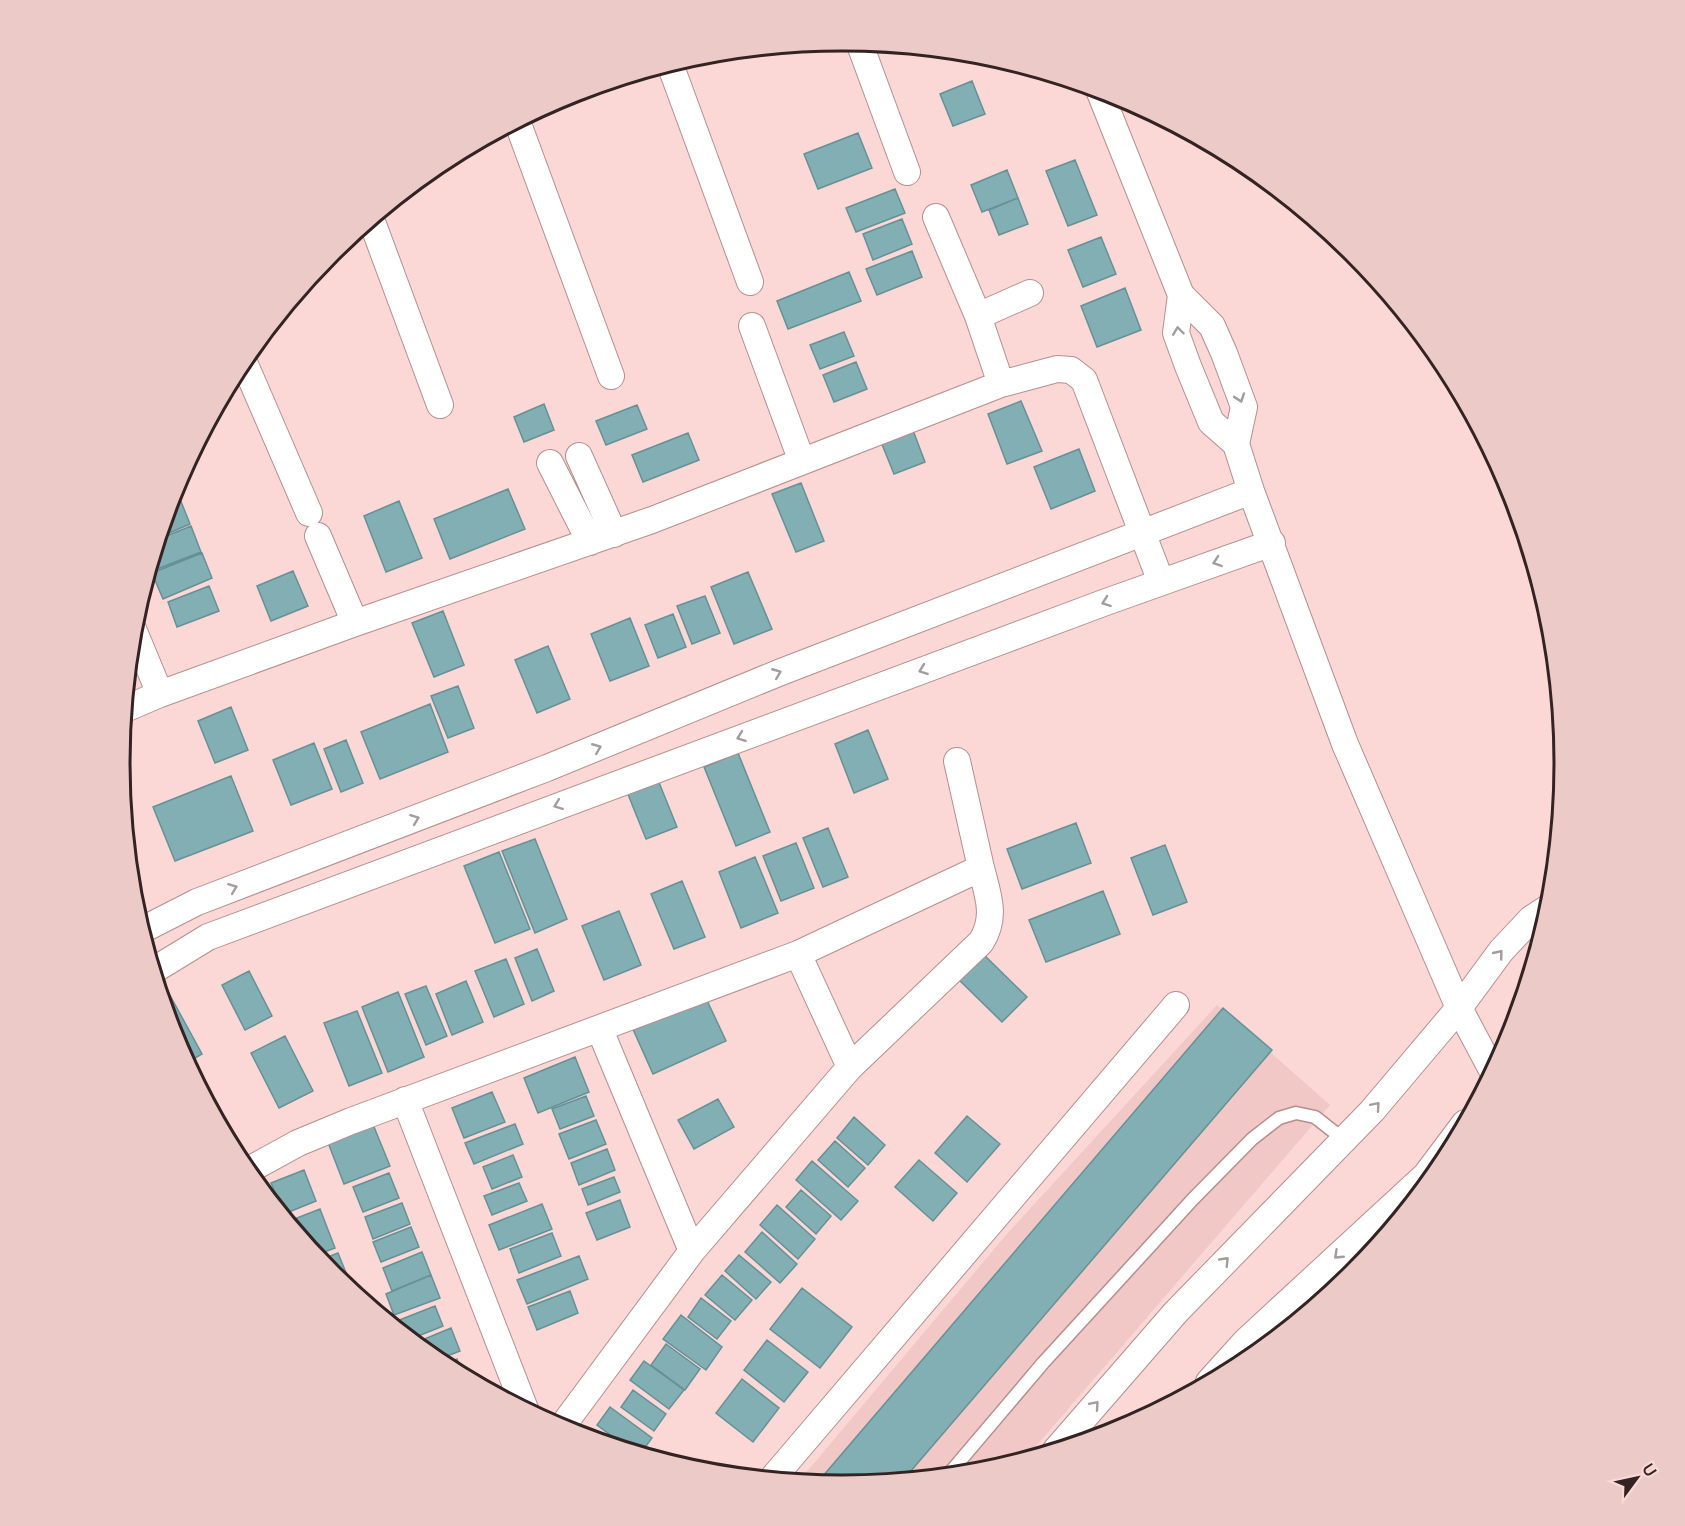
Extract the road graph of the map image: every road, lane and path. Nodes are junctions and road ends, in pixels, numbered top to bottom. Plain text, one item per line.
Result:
1 (863, 52) edge
2 (673, 72) edge
3 (1103, 101) edge
4 (520, 128) edge
5 (907, 172) dead end
6 (936, 217) dead end
7 (374, 227) edge
8 (750, 282) dead end
9 (1030, 293) dead end
10 (1181, 295) junction
11 (978, 316) junction
12 (752, 326) dead end
13 (248, 371) edge
14 (611, 376) dead end
15 (1001, 384) junction
16 (440, 405) dead end
17 (1236, 444) junction
18 (579, 456) dead end
19 (801, 459) junction
20 (550, 463) dead end
21 (1251, 491) junction
22 (614, 534) junction
23 (1143, 534) junction
24 (590, 542) junction
25 (1272, 543) junction
26 (1161, 582) junction
27 (355, 623) junction
28 (140, 647) edge
29 (160, 694) junction
30 (133, 706) edge
31 (957, 761) dead end
32 (981, 868) junction
33 (197, 902) junction
34 (1538, 914) edge
35 (150, 926) edge
36 (208, 937) junction
37 (798, 954) junction
38 (160, 965) edge
39 (1176, 1005) dead end
40 (1458, 1008) junction
41 (600, 1030) junction
42 (1488, 1063) edge
43 (850, 1067) junction
44 (405, 1100) junction
45 (1342, 1139) junction
46 (256, 1166) edge
47 (1405, 1199) edge
48 (692, 1251) junction
49 (1227, 1362) edge
50 (521, 1398) edge
51 (567, 1420) edge
52 (1066, 1439) edge
53 (956, 1465) edge
54 (778, 1471) edge

1 - 5 street
2 - 8 street
3 - 10 street
4 - 14 street
6 - 11 street
7 - 16 street
9 - 11 street
17 -> 10 street
10 -> 17 street
11 - 15 street
12 - 19 street
13 - 27 street
15 - 19 street
15 - 23 street
17 - 21 street
18 - 22 street
19 - 22 street
20 - 24 street
21 - 23 street
21 - 25 street
22 - 24 street
23 - 26 street
33 -> 23 street
24 - 27 street
25 -> 26 street
25 - 40 street
26 -> 36 street
27 - 29 street
28 - 29 street
29 - 30 street
31 - 32 street
32 - 37 street
32 - 43 street
33 - 35 street
33 - 36 street
40 -> 34 street
36 - 38 street
37 - 41 street
37 - 43 street
39 - 54 street
40 - 42 street
45 -> 40 street
41 - 44 street
41 - 48 street
43 - 48 street
44 - 46 street
44 - 50 street
52 -> 45 street
45 - 53 lane
47 -> 49 street
48 - 51 street

